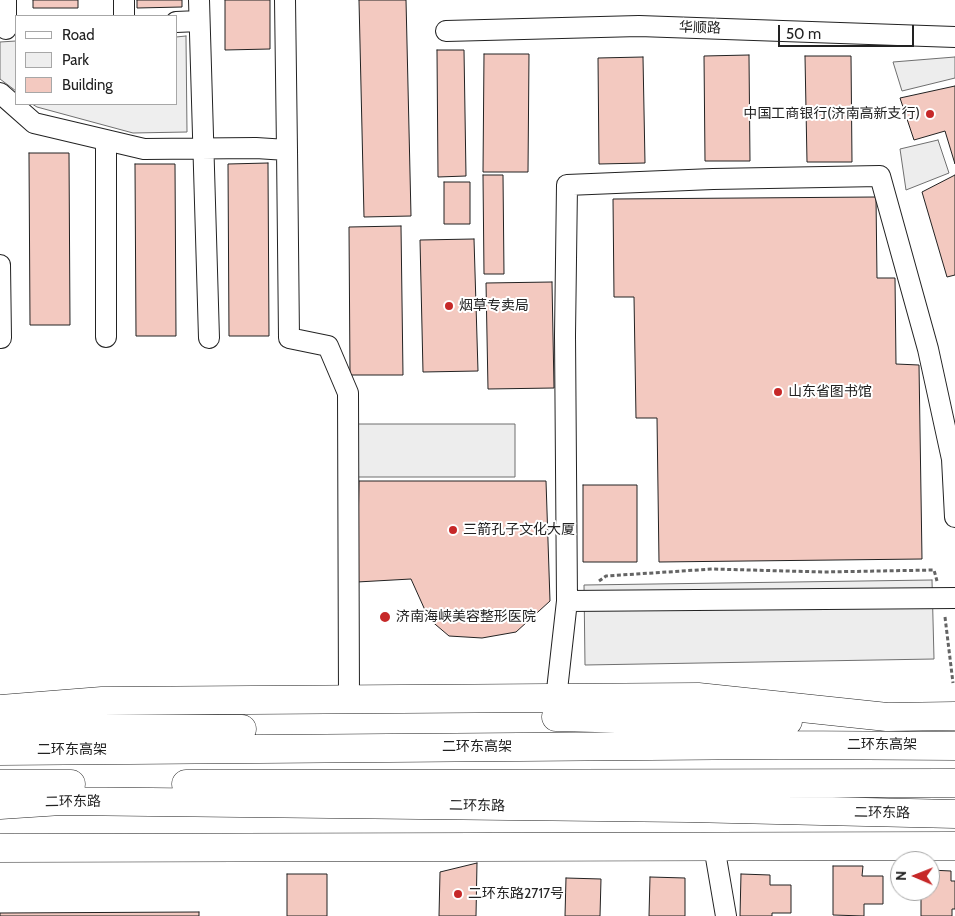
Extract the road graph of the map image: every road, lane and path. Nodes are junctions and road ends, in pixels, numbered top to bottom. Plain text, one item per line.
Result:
1 (6, 0) edge
2 (124, 0) edge
3 (199, 0) edge
4 (285, 0) edge
5 (124, 15) edge
6 (199, 21) junction
7 (178, 22) edge
8 (7, 29) edge
9 (446, 31) dead end
10 (955, 37) edge
11 (0, 92) edge
12 (106, 140) junction
13 (204, 149) junction
14 (287, 150) junction
15 (0, 265) edge
16 (1, 338) dead end
17 (106, 338) dead end
18 (209, 338) dead end
19 (955, 517) edge
20 (955, 598) edge
21 (567, 601) junction
22 (556, 699) junction
23 (349, 700) junction
24 (0, 709) edge
25 (887, 716) junction
26 (955, 716) edge
27 (0, 726) edge
28 (0, 733) edge
29 (955, 746) edge
30 (0, 751) edge
31 (955, 783) edge
32 (0, 784) edge
33 (0, 805) edge
34 (865, 813) junction
35 (952, 815) edge
36 (0, 819) edge
37 (714, 846) junction
38 (955, 846) edge
39 (0, 848) edge
40 (726, 916) edge

1 - 8 street
2 - 5 street
3 - 6 street
4 - 14 street
6 - 7 street
6 - 13 street
9 - 10 street, 华顺路
11 - 12 street
12 - 13 street
12 - 17 street
13 - 14 street
13 - 18 street
14 - 23 street
15 - 16 street
19 - 21 street
20 - 21 street
21 - 22 street
22 - 23 highway
22 - 25 highway
23 - 24 highway
25 - 26 highway
25 - 27 highway
25 - 28 highway
29 - 30 highway, 二环东高架
31 - 32 highway
33 - 34 highway, 二环东路
34 - 35 highway, 二环东路
34 - 36 highway
37 - 38 highway
37 - 39 highway
37 - 40 street

